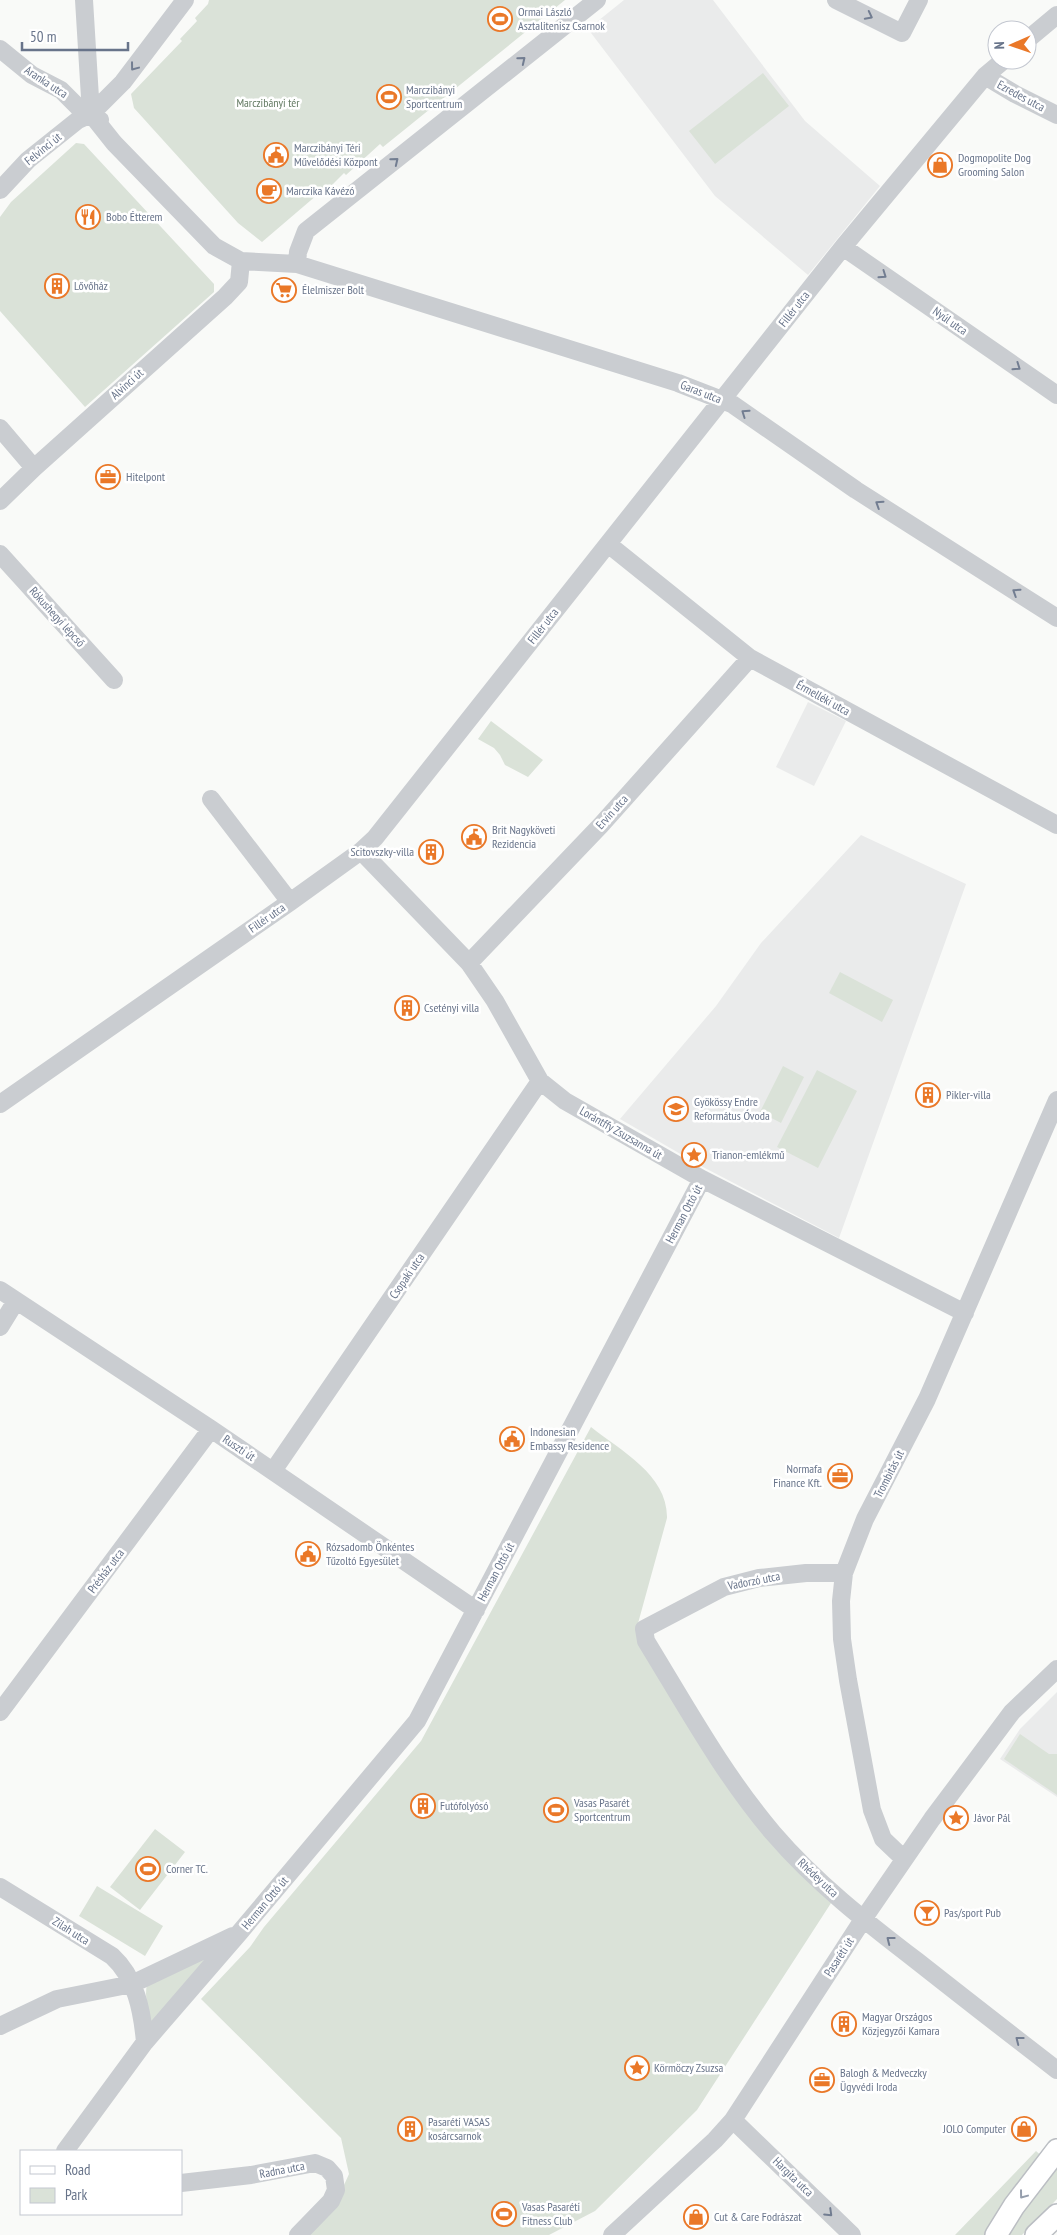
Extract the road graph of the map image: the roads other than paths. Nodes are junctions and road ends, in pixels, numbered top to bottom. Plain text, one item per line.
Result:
1 (84, 0) edge
2 (185, 0) edge
3 (597, 0) edge
4 (836, 0) edge
5 (920, 0) edge
6 (1057, 15) edge
7 (1037, 32) edge
8 (0, 49) edge
9 (992, 70) edge
10 (985, 76) junction
11 (91, 114) junction
12 (1057, 115) edge
13 (0, 190) edge
14 (843, 247) junction
15 (241, 261) junction
16 (298, 264) junction
17 (1057, 395) edge
18 (722, 400) junction
19 (0, 428) edge
20 (34, 468) junction
21 (0, 501) edge
22 (608, 544) junction
23 (0, 554) edge
24 (1057, 618) edge
25 (750, 658) junction
26 (114, 680) dead end
27 (211, 799) dead end
28 (1057, 825) edge
29 (361, 851) junction
30 (290, 902) junction
31 (469, 963) junction
32 (540, 1081) junction
33 (1057, 1100) edge
34 (0, 1104) edge
35 (702, 1179) junction
36 (0, 1290) edge
37 (16, 1301) junction
38 (965, 1313) junction
39 (0, 1327) edge
40 (211, 1429) junction
41 (273, 1470) junction
42 (844, 1573) junction
43 (476, 1610) junction
44 (644, 1629) joint
45 (1057, 1669) edge
46 (0, 1712) edge
47 (904, 1860) junction
48 (0, 1887) edge
49 (864, 1918) junction
50 (240, 1932) junction
51 (132, 1984) junction
52 (0, 2026) edge
53 (145, 2042) junction
54 (1057, 2070) edge
55 (733, 2120) junction
56 (66, 2150) edge
57 (1055, 2153) edge
58 (182, 2183) edge
59 (1057, 2215) edge
60 (298, 2235) edge
61 (612, 2235) edge
62 (852, 2235) edge
63 (996, 2235) edge
64 (1036, 2235) edge

1 - 11 street
2 -> 11 street
16 -> 3 street
4 -> 5 street
6 - 7 street
8 - 11 street, Aranka utca
9 - 10 street, Fillér utca
10 - 12 street, Ezredes utca
10 - 14 street, Fillér utca
11 - 13 street, Felvinci út
11 - 15 street
14 -> 17 street, Nyúl utca
14 - 18 street, Fillér utca
15 - 16 street
15 - 20 street, Alvinci út
16 - 18 street, Garas utca
18 - 22 street, Fillér utca
24 -> 18 street, Garas utca
19 - 20 street
20 - 21 street, Alvinci út
22 - 25 street, Érmelléki utca
22 - 29 street, Fillér utca
23 - 26 street, Rókushegyi lépcső
25 - 28 street, Érmelléki utca
25 - 31 street, Ervin utca
27 - 30 street
29 - 30 street, Fillér utca
29 - 31 street, Lorántffy Zsuzsanna út
30 - 34 street, Fillér utca
31 - 32 street, Lorántffy Zsuzsanna út
32 - 35 street, Lorántffy Zsuzsanna út
32 - 41 street, Csopaki utca
33 - 38 street, Trombitás út
35 - 38 street, Lorántffy Zsuzsanna út
35 - 43 street, Herman Ottó út
36 - 37 street, Ruszti út
37 - 39 street
37 - 40 street, Ruszti út
38 - 42 street, Trombitás út
40 - 41 street, Ruszti út
40 - 46 street, Présház utca
41 - 43 street, Ruszti út
42 - 44 street, Vadorzó utca
42 - 47 street, Trombitás út
43 - 50 street, Herman Ottó út
44 - 49 street, Rhédey utca
45 - 47 street, Pasaréti út
47 - 49 street, Pasaréti út
48 - 51 street, Zilah utca
54 -> 49 street, Rhédey utca
49 - 55 street, Pasaréti út
50 - 51 street, Herman Ottó út
50 - 53 street, Herman Ottó út
51 - 52 street, Herman Ottó út
51 - 53 street
53 - 56 street
55 - 61 street, Pasaréti út
55 -> 62 street, Hargita utca
57 -> 63 main road
58 - 60 street, Radna utca
59 - 64 main road

